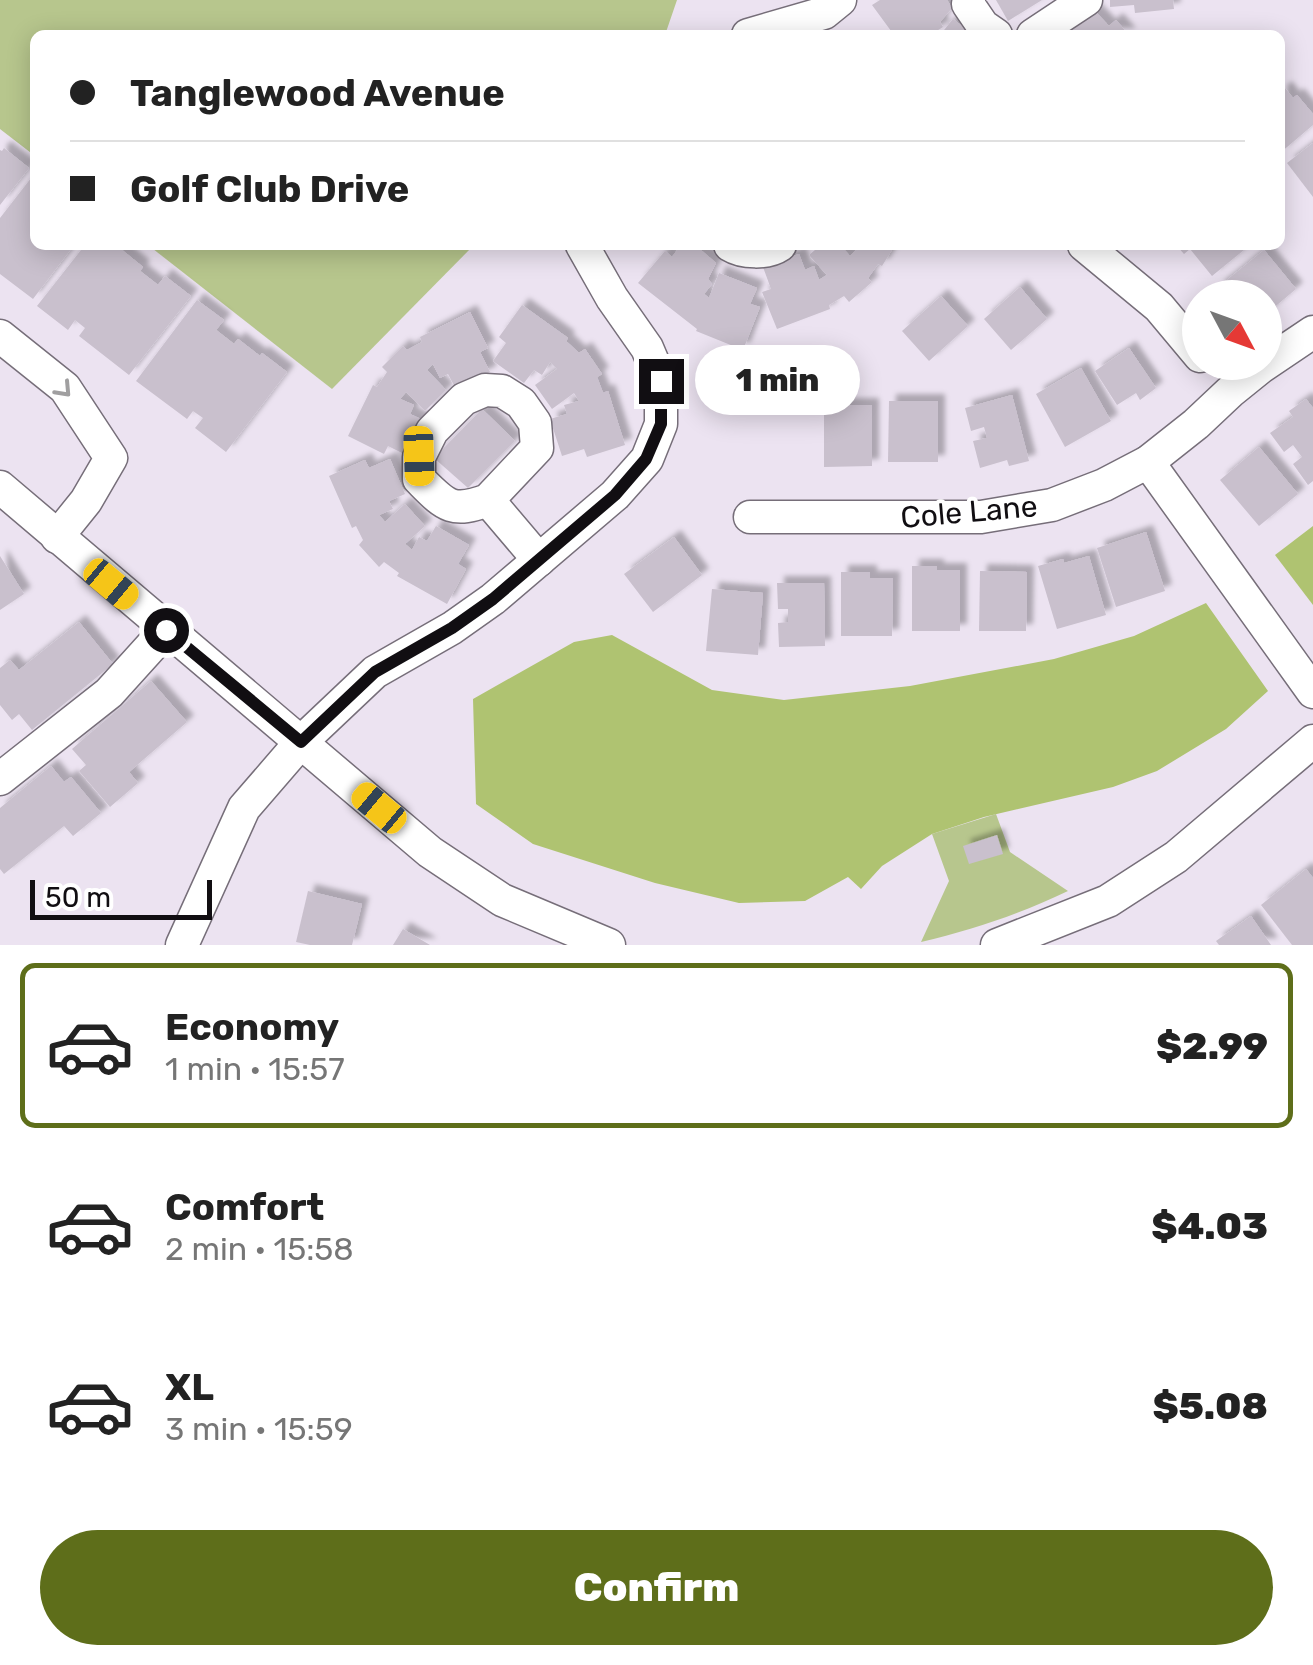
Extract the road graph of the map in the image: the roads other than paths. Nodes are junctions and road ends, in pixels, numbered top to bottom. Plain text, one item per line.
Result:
1 (840, 0) edge
2 (969, 0) edge
3 (1086, 0) edge
4 (765, 30) edge
5 (989, 30) edge
6 (1041, 30) edge
7 (585, 250) edge
8 (737, 250) edge
9 (763, 250) edge
10 (1090, 250) edge
11 (1313, 332) edge
12 (1182, 334) edge
13 (0, 336) edge
14 (1220, 380) edge
15 (1230, 392) junction
16 (1148, 462) junction
17 (0, 487) edge
18 (488, 500) dead end
19 (750, 517) dead end
20 (57, 538) junction
21 (539, 560) junction
22 (166, 630) junction
23 (1313, 692) edge
24 (1313, 740) edge
25 (301, 742) junction
26 (0, 779) edge
27 (182, 945) edge
28 (609, 945) edge
29 (996, 945) edge

1 - 4 street
2 - 5 street
3 - 6 street
7 - 21 street
8 - 9 street
10 - 12 street
11 - 15 street, Cole Lane
13 -> 20 street
14 - 15 street
15 - 16 street, Cole Lane
16 - 19 street, Cole Lane
16 - 23 street
17 - 20 street
18 - 21 street
20 - 22 street
21 - 25 street
22 - 25 street
22 - 26 street
24 - 29 street
25 - 27 street
25 - 28 street

